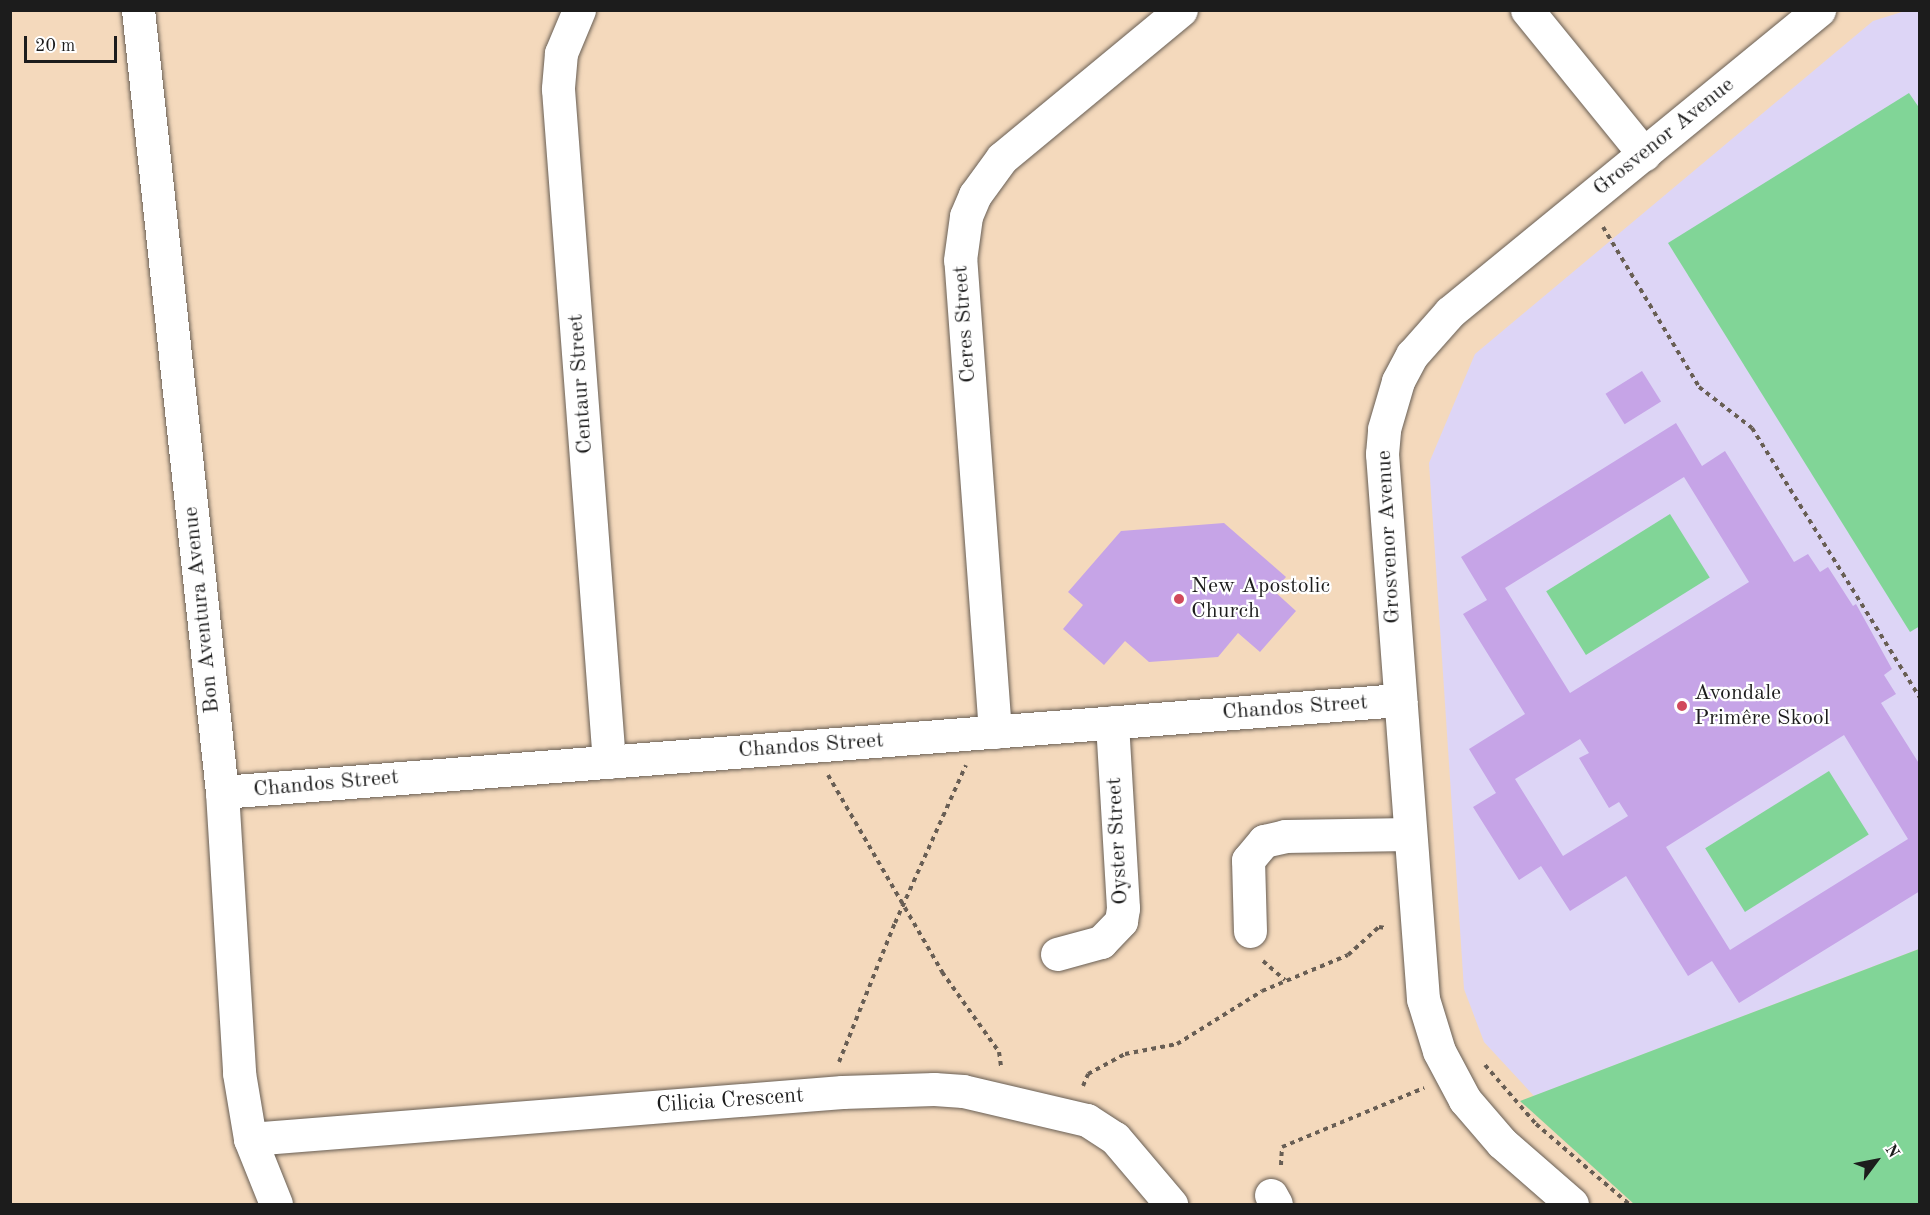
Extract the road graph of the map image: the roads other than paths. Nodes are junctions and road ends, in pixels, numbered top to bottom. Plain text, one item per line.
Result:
1 (138, 10) edge
2 (579, 10) edge
3 (1181, 10) edge
4 (1527, 10) edge
5 (1820, 10) edge
6 (1644, 154) junction
7 (1400, 700) junction
8 (1112, 722) junction
9 (981, 733) junction
10 (609, 762) junction
11 (222, 792) junction
12 (1409, 834) junction
13 (1250, 931) dead end
14 (1057, 954) dead end
15 (250, 1139) junction
16 (276, 1204) edge
17 (1171, 1204) edge
18 (1572, 1204) edge

1 - 11 street, Bon Aventura Avenue
2 - 10 street, Centaur Street
3 - 9 street, Ceres Street
4 - 6 street
5 - 6 street, Grosvenor Avenue
6 - 7 street, Grosvenor Avenue
7 - 8 street, Chandos Street
7 - 12 street, Grosvenor Avenue
8 - 9 street, Chandos Street
8 - 14 street, Oyster Street
9 - 10 street, Chandos Street
10 - 11 street, Chandos Street
11 - 15 street, Bon Aventura Avenue
12 - 13 street
12 - 18 street, Grosvenor Avenue
15 - 16 street, Bon Aventura Avenue
15 - 17 street, Cilicia Crescent

